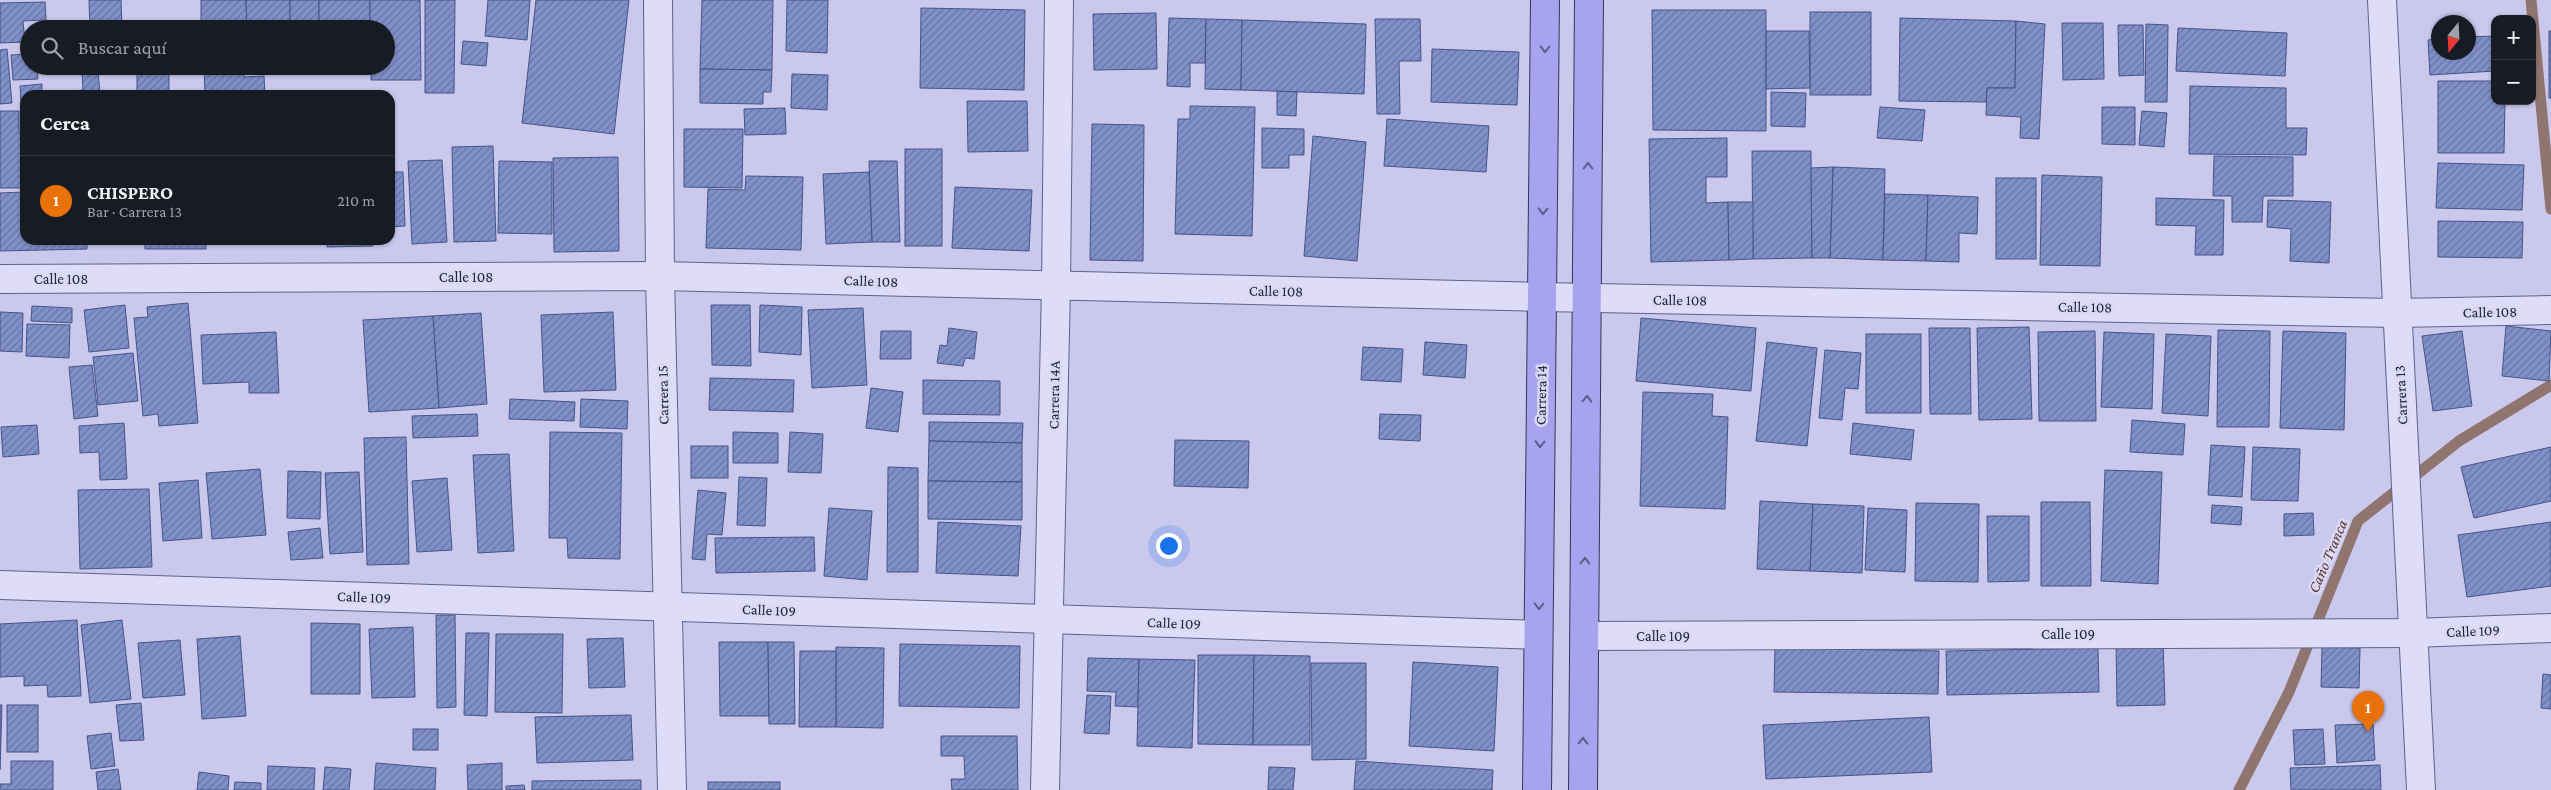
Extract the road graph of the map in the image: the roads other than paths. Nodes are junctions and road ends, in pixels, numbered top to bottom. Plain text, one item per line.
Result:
1 (658, 0) edge
2 (1059, 0) edge
3 (1545, 0) edge
4 (1589, 0) edge
5 (2382, 0) edge
6 (660, 276) junction
7 (0, 280) edge
8 (1056, 286) junction
9 (1542, 297) junction
10 (1588, 298) junction
11 (2551, 310) edge
12 (2397, 313) junction
13 (0, 585) edge
14 (668, 607) junction
15 (1049, 619) junction
16 (2551, 628) edge
17 (2413, 632) junction
18 (1538, 634) junction
19 (1584, 636) junction
20 (672, 790) edge
21 (1045, 790) edge
22 (1536, 790) edge
23 (1583, 790) edge
24 (2421, 790) edge

1 - 6 street, Carrera 15
2 - 8 street, Carrera 14A
3 -> 9 main road, Carrera 14
10 -> 4 main road
5 - 12 street, Carrera 13
6 - 7 street, Calle 108
6 - 8 street, Calle 108
6 - 14 street, Carrera 15
8 - 9 street, Calle 108
8 - 15 street, Carrera 14A
9 - 10 street, Calle 108
9 -> 18 main road, Carrera 14
10 - 12 street, Calle 108
19 -> 10 main road
11 - 12 street, Calle 108
12 - 17 street, Carrera 13
13 - 14 street, Calle 109
14 - 15 street, Calle 109
14 - 20 street, Carrera 15
15 - 18 street, Calle 109
15 - 21 street, Carrera 14A
16 - 17 street, Calle 109
17 - 19 street, Calle 109
17 - 24 street, Carrera 13
18 - 22 main road, Carrera 14
23 -> 19 main road

